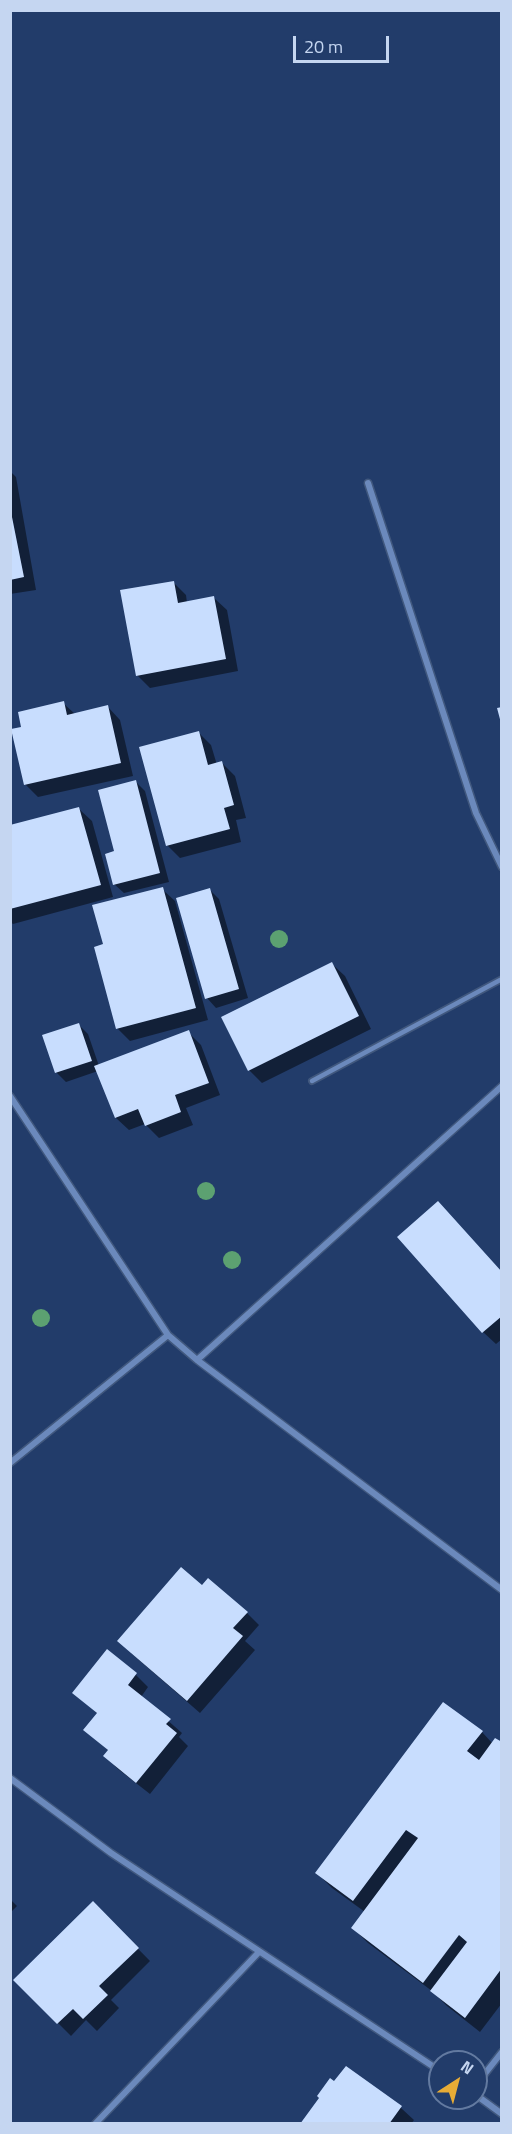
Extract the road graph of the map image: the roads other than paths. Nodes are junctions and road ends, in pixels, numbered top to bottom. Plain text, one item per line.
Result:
1 (368, 483) dead end
2 (501, 867) edge
3 (501, 979) edge
4 (312, 1081) dead end
5 (501, 1086) edge
6 (10, 1096) edge
7 (168, 1335) junction
8 (197, 1360) junction
9 (10, 1463) edge
10 (501, 1590) edge
11 (10, 1778) edge
12 (259, 1952) junction
13 (501, 2052) edge
14 (428, 2063) edge
15 (488, 2069) edge
16 (488, 2104) edge
17 (501, 2114) edge
18 (96, 2124) edge

1 - 2 street
3 - 4 lane
5 - 8 street
6 - 7 street
7 - 8 street
7 - 9 street
8 - 10 street
11 - 12 street
12 - 14 street
12 - 18 street
13 - 15 street
16 - 17 street

